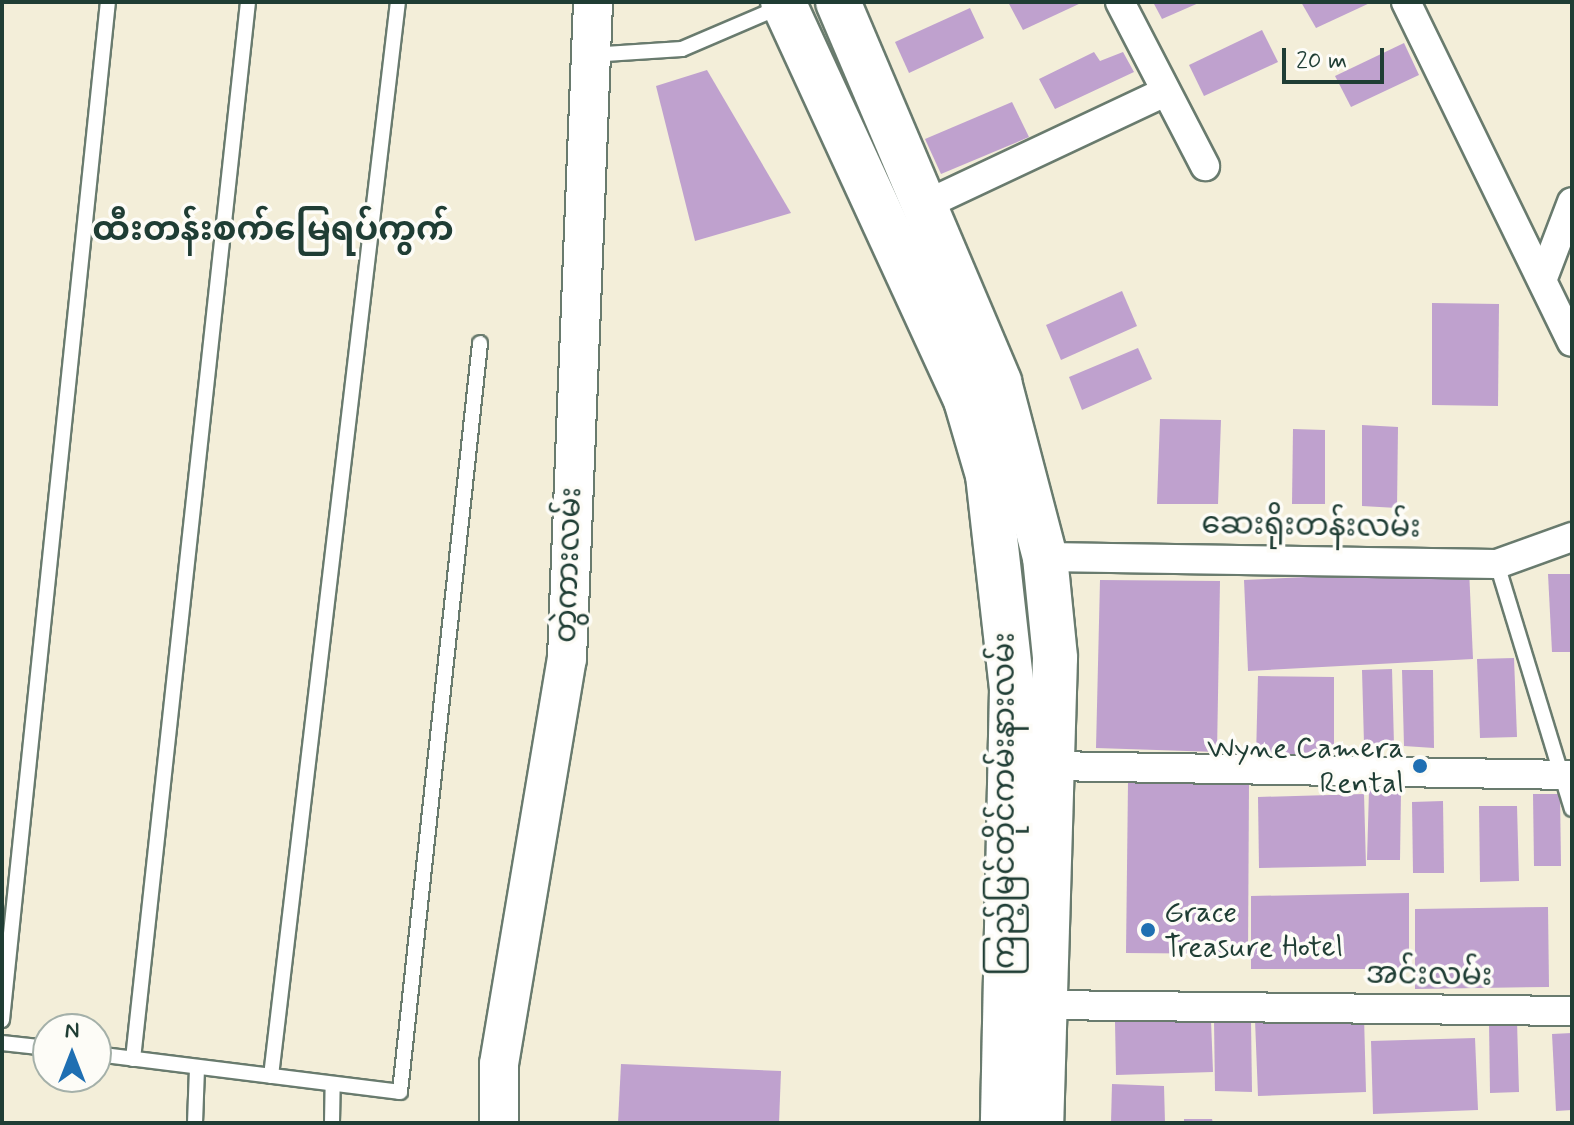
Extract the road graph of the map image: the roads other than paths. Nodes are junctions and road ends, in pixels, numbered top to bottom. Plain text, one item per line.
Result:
1 (108, 2) edge
2 (248, 2) edge
3 (398, 2) edge
4 (593, 2) edge
5 (838, 2) edge
6 (1120, 2) edge
7 (1406, 2) edge
8 (784, 3) edge
9 (590, 55) junction
10 (1165, 92) junction
11 (1205, 166) dead end
12 (1572, 202) edge
13 (927, 204) junction
14 (1543, 278) junction
15 (1572, 342) edge
16 (480, 343) dead end
17 (1572, 537) edge
18 (1045, 557) junction
19 (1497, 564) junction
20 (1050, 766) junction
21 (1567, 776) edge
22 (1572, 809) edge
23 (1044, 1005) junction
24 (1572, 1011) edge
25 (2, 1020) edge
26 (2, 1043) edge
27 (32, 1046) edge
28 (112, 1056) edge
29 (133, 1059) junction
30 (197, 1069) junction
31 (271, 1076) junction
32 (333, 1084) junction
33 (1023, 1106) edge
34 (195, 1123) edge
35 (332, 1123) edge
36 (499, 1123) edge

1 - 25 lane
2 - 29 lane
3 - 31 lane
4 - 9 main road, တွဲကားလမ်း
5 - 13 main road, ကြည့်မြင်တိုင်ကမ်းနားလမ်း
6 - 10 street
7 - 14 street
8 - 9 lane
8 - 33 main road, ကြည့်မြင်တိုင်ကမ်းနားလမ်း
9 - 36 main road, တွဲကားလမ်း
10 - 11 street
10 - 13 street
12 - 14 street
13 - 18 main road, ကြည့်မြင်တိုင်ကမ်းနားလမ်း
14 - 15 street
16 - 32 lane
17 - 19 street, ဆေးရိုးတန်းလမ်း
18 - 19 street, ဆေးရိုးတန်းလမ်း
18 - 20 main road, ကြည့်မြင်တိုင်ကမ်းနားလမ်း
19 - 21 lane
20 - 21 street
20 - 23 main road, ကြည့်မြင်တိုင်ကမ်းနားလမ်း
21 - 22 lane
23 - 24 street, အင်းလမ်း
23 - 33 main road, ကြည့်မြင်တိုင်ကမ်းနားလမ်း
26 - 27 lane
28 - 29 lane
29 - 30 lane
30 - 31 lane
30 - 34 lane
31 - 32 lane
32 - 35 lane

